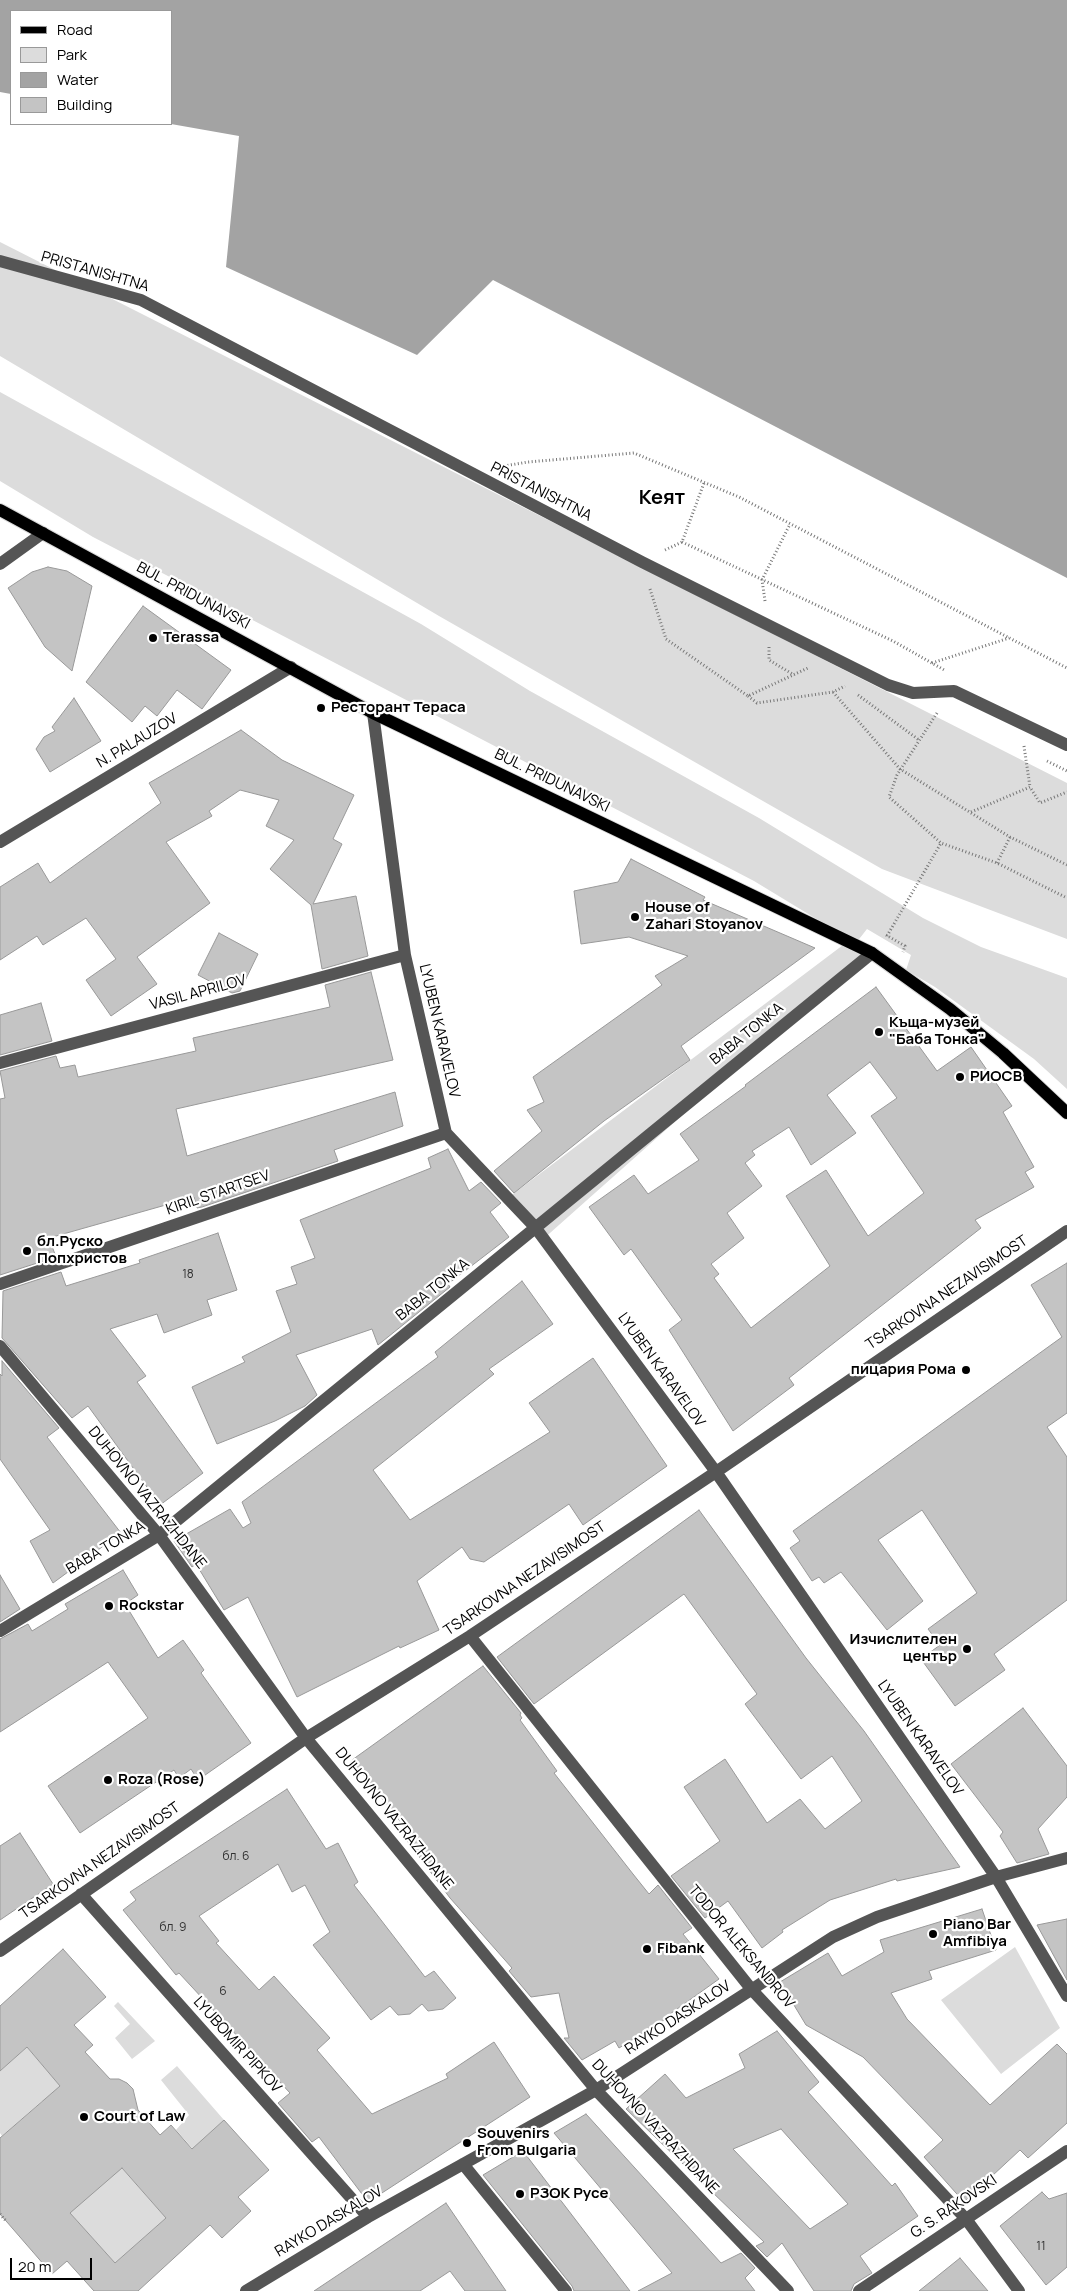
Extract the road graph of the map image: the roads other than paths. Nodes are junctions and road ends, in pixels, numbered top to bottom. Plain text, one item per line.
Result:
1 (0, 262) edge
2 (0, 510) edge
3 (43, 533) junction
4 (0, 564) edge
5 (291, 668) junction
6 (373, 713) junction
7 (1067, 745) edge
8 (0, 842) edge
9 (872, 953) junction
10 (405, 955) junction
11 (0, 1063) edge
12 (1067, 1113) edge
13 (446, 1133) junction
14 (535, 1227) junction
15 (1067, 1231) edge
16 (0, 1284) edge
17 (0, 1346) edge
18 (716, 1472) junction
19 (159, 1535) junction
20 (0, 1631) edge
21 (470, 1636) junction
22 (306, 1738) junction
23 (1067, 1858) edge
24 (996, 1877) junction
25 (81, 1894) junction
26 (0, 1951) edge
27 (752, 1990) junction
28 (1067, 1996) edge
29 (596, 2090) junction
30 (1067, 2151) edge
31 (463, 2164) junction
32 (368, 2217) junction
33 (966, 2219) junction
34 (246, 2291) edge
35 (566, 2291) edge
36 (788, 2291) edge
37 (858, 2291) edge
38 (1019, 2291) edge

1 - 7 street, PRISTANISHTNA
2 - 3 main road, BUL. PRIDUNAVSKI
3 - 4 street
3 - 5 main road, BUL. PRIDUNAVSKI
5 - 6 main road, BUL. PRIDUNAVSKI
5 - 8 street, N. PALAUZOV
6 - 9 main road, BUL. PRIDUNAVSKI
6 - 10 street, LYUBEN KARAVELOV
9 - 12 main road, BUL. PRIDUNAVSKI
9 - 14 street, BABA TONKA
10 - 11 street, VASIL APRILOV
10 - 13 street, LYUBEN KARAVELOV
13 - 14 street, LYUBEN KARAVELOV
13 - 16 street, KIRIL STARTSEV
14 - 18 street, LYUBEN KARAVELOV
14 - 19 street, BABA TONKA
15 - 18 street, TSARKOVNA NEZAVISIMOST
17 - 19 street, DUHOVNO VAZRAZHDANE
18 - 21 street, TSARKOVNA NEZAVISIMOST
18 - 24 street, LYUBEN KARAVELOV
19 - 20 street, BABA TONKA
19 - 22 street, DUHOVNO VAZRAZHDANE
21 - 22 street, TSARKOVNA NEZAVISIMOST
21 - 27 street, TODOR ALEKSANDROV
22 - 25 street, TSARKOVNA NEZAVISIMOST
22 - 29 street, DUHOVNO VAZRAZHDANE
23 - 24 street, RAYKO DASKALOV
24 - 27 street, RAYKO DASKALOV
24 - 28 street, LYUBEN KARAVELOV
25 - 26 street, TSARKOVNA NEZAVISIMOST
25 - 32 street, LYUBOMIR PIPKOV
27 - 29 street, RAYKO DASKALOV
27 - 33 street, TODOR ALEKSANDROV
29 - 31 street, RAYKO DASKALOV
29 - 36 street, DUHOVNO VAZRAZHDANE
30 - 33 street, G. S. RAKOVSKI
31 - 32 street, RAYKO DASKALOV
31 - 35 street
32 - 34 street, RAYKO DASKALOV
33 - 37 street, G. S. RAKOVSKI
33 - 38 street, TODOR ALEKSANDROV

